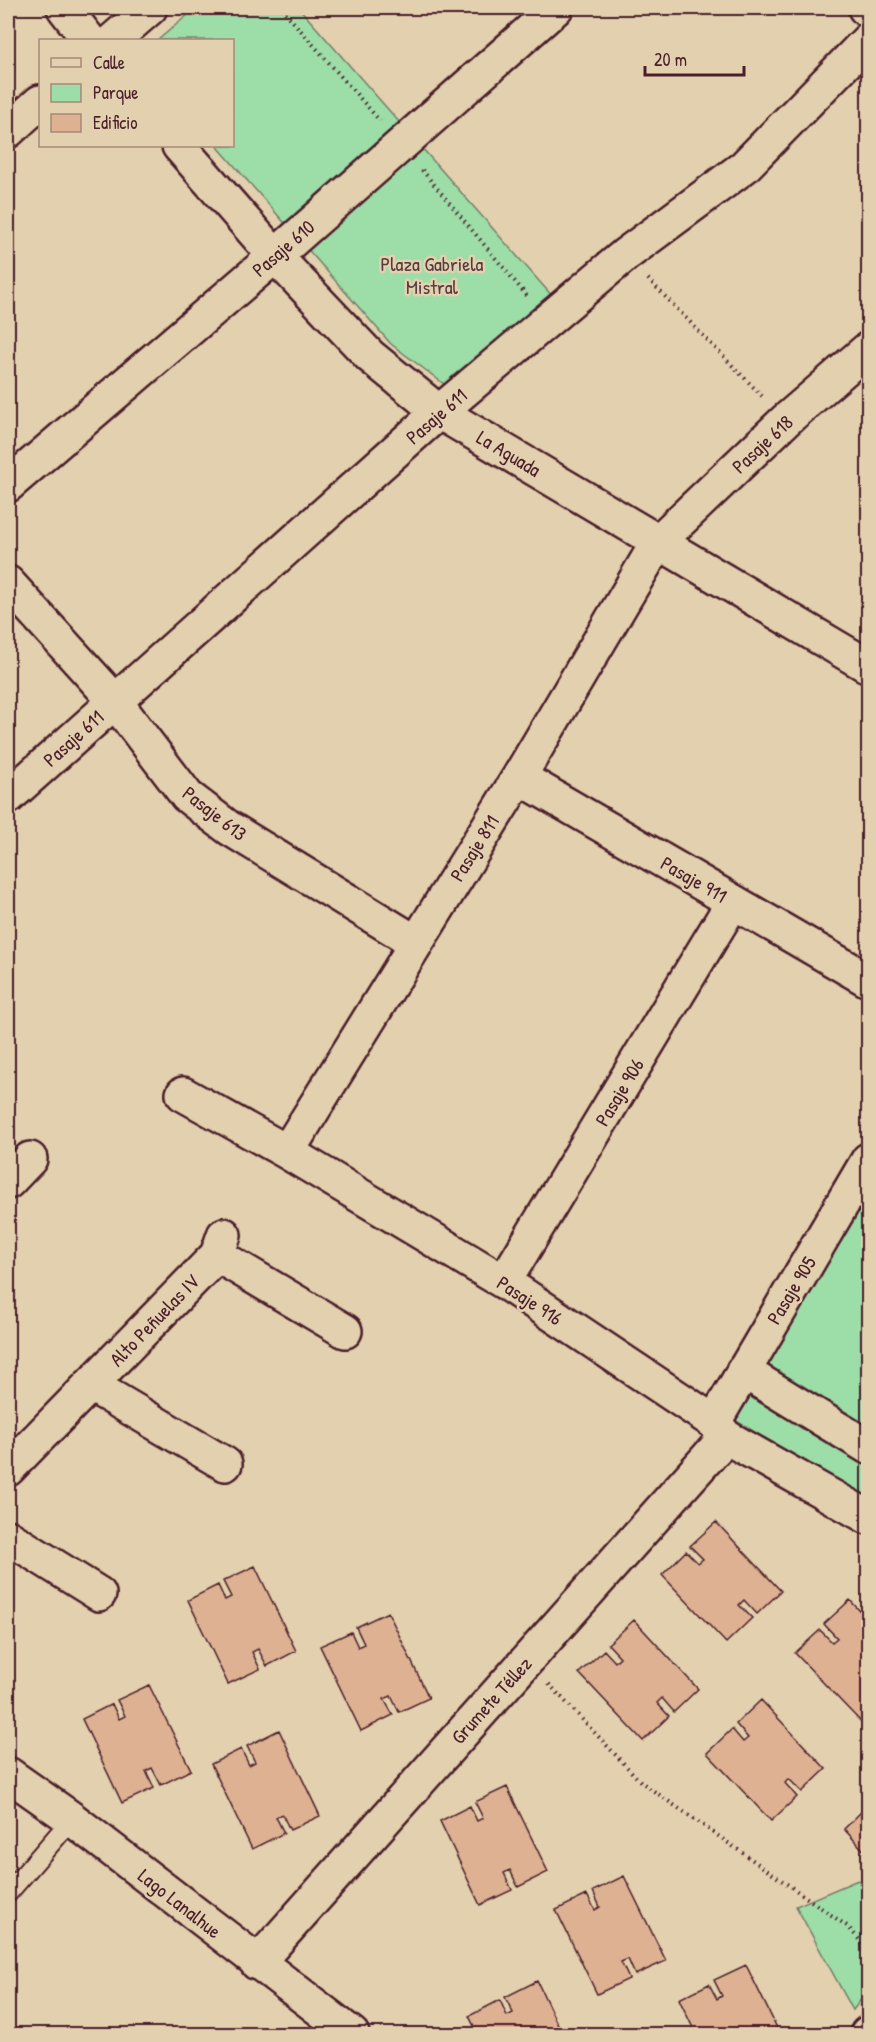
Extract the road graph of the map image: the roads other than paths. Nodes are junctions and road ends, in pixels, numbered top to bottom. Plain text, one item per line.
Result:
1 (64, 8) edge
2 (150, 8) edge
3 (556, 8) edge
4 (865, 8) edge
5 (868, 11) edge
6 (88, 39) edge
7 (114, 39) edge
8 (868, 39) edge
9 (39, 103) edge
10 (8, 131) edge
11 (180, 147) edge
12 (276, 256) junction
13 (868, 349) edge
14 (439, 412) junction
15 (8, 485) edge
16 (658, 542) junction
17 (8, 583) edge
18 (868, 666) edge
19 (114, 700) junction
20 (519, 777) junction
21 (8, 798) edge
22 (734, 902) junction
23 (415, 942) junction
24 (868, 980) edge
25 (183, 1094) dead end
26 (287, 1152) junction
27 (30, 1159) dead end
28 (868, 1160) edge
29 (8, 1182) edge
30 (504, 1282) junction
31 (345, 1330) dead end
32 (743, 1371) junction
33 (91, 1385) junction
34 (720, 1429) junction
35 (868, 1447) edge
36 (225, 1464) dead end
37 (8, 1469) edge
38 (868, 1517) edge
39 (8, 1537) edge
40 (99, 1594) dead end
41 (8, 1774) edge
42 (72, 1819) junction
43 (8, 1893) edge
44 (257, 1963) junction
45 (352, 2034) edge

1 - 6 street
2 - 7 street
3 - 12 street, Pasaje 610
4 - 5 street
8 - 14 street, Pasaje 611
9 - 10 street
11 - 12 street, La Aguada
12 - 14 street, La Aguada
12 - 15 street, Pasaje 610
13 - 16 street, Pasaje 618
14 - 16 street, La Aguada
14 - 19 street, Pasaje 611
16 - 18 street, La Aguada
16 - 20 street, Pasaje 811
17 - 19 street, Pasaje 613
19 - 21 street, Pasaje 611
19 - 23 street, Pasaje 613
20 - 22 street, Pasaje 911
20 - 23 street, Pasaje 811
22 - 24 street, Pasaje 911
22 - 30 street, Pasaje 906
23 - 26 street, Pasaje 811
25 - 26 street, Pasaje 916
26 - 30 street, Pasaje 916
27 - 29 street
28 - 32 street, Pasaje 905
30 - 34 street, Pasaje 916
31 - 33 street, Alto Peñuelas IV
32 - 34 street, Pasaje 905
32 - 35 street
33 - 36 street, Alto Peñuelas IV
33 - 37 street, Alto Peñuelas IV
34 - 38 street, Pasaje 916
34 - 44 street, Grumete Téllez
39 - 40 street
41 - 42 street, Lago Lanalhue
42 - 43 lane
42 - 44 street, Lago Lanalhue
44 - 45 street, Lago Lanalhue

